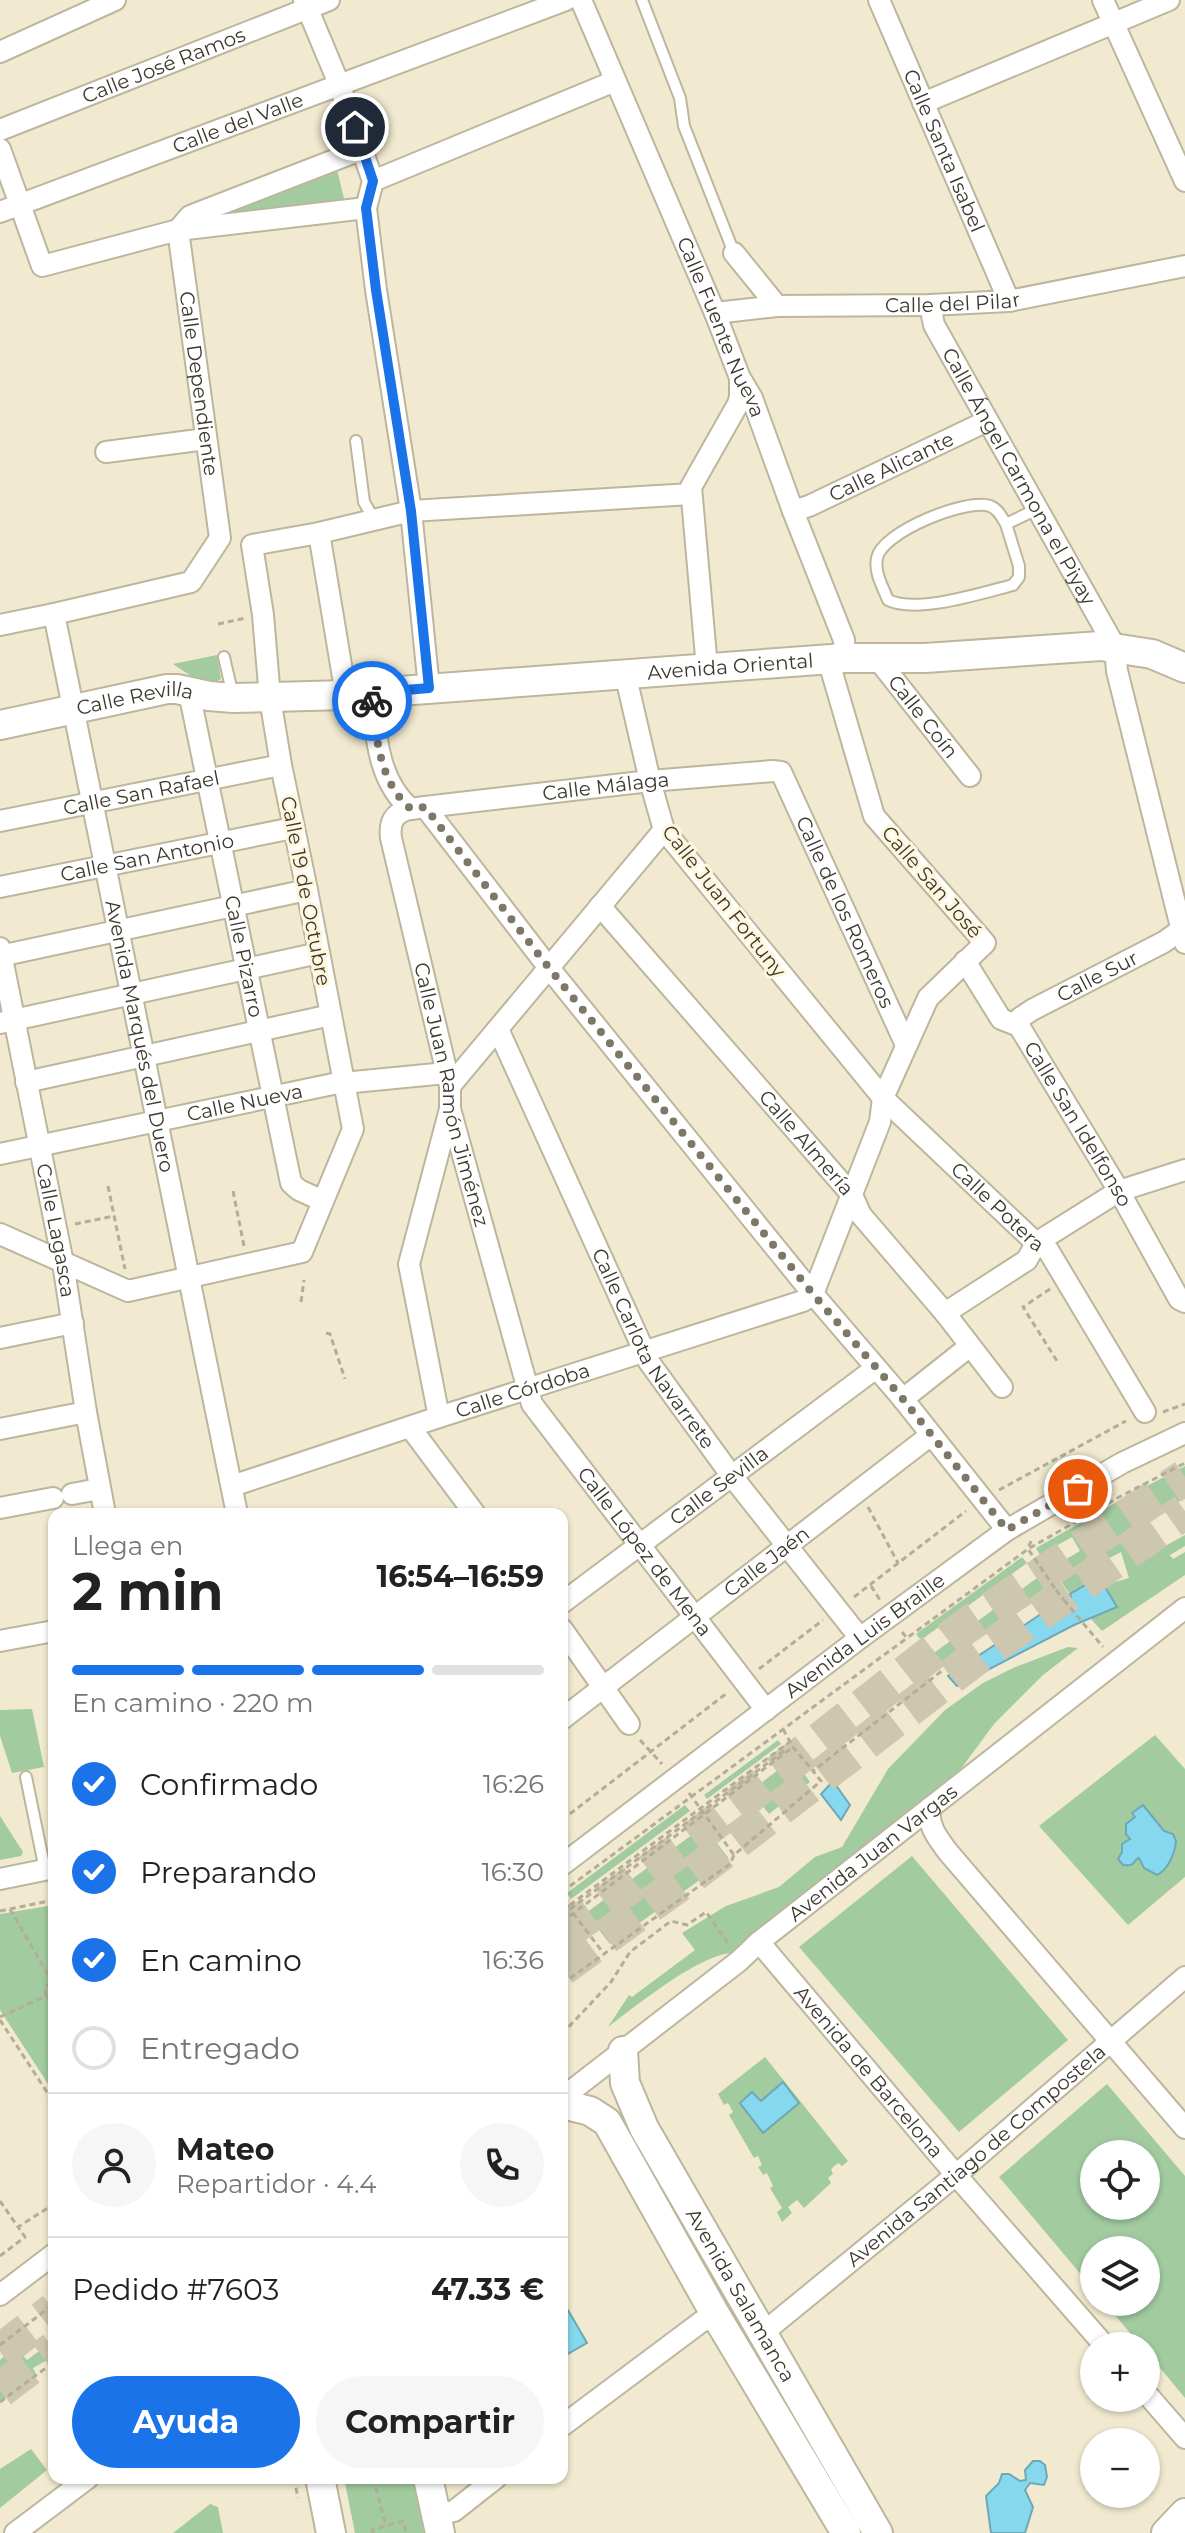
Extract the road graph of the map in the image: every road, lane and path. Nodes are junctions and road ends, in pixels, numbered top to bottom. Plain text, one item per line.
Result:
1 (115, 0) edge
2 (329, 0) edge
3 (566, 0) edge
4 (581, 0) edge
5 (642, 0) edge
6 (879, 0) edge
7 (1103, 0) edge
8 (1169, 0) edge
9 (305, 4) edge
10 (1113, 24) junction
11 (0, 52) edge
12 (615, 81) junction
13 (339, 84) junction
14 (923, 103) junction
15 (0, 130) edge
16 (0, 149) edge
17 (363, 149) junction
18 (373, 181) junction
19 (1185, 181) edge
20 (366, 208) junction
21 (10, 209) edge
22 (178, 230) junction
23 (734, 253) joint
24 (1185, 266) edge
25 (1009, 301) junction
26 (930, 305) junction
27 (777, 306) junction
28 (715, 313) junction
29 (740, 378) junction
30 (987, 421) junction
31 (206, 439) junction
32 (356, 441) dead end
33 (106, 452) dead end
34 (691, 494) junction
35 (1037, 509) junction
36 (411, 511) junction
37 (793, 511) junction
38 (385, 519) junction
39 (1006, 524) junction
40 (319, 533) junction
41 (54, 614) junction
42 (245, 619) dead end
43 (218, 624) dead end
44 (0, 625) edge
45 (1115, 647) junction
46 (224, 657) dead end
47 (876, 657) junction
48 (837, 658) junction
49 (707, 668) junction
50 (1185, 668) edge
51 (625, 673) junction
52 (429, 688) junction
53 (189, 692) junction
54 (358, 694) junction
55 (233, 698) junction
56 (270, 698) junction
57 (74, 709) junction
58 (0, 725) edge
59 (281, 765) junction
60 (970, 776) dead end
61 (785, 778) joint
62 (208, 780) junction
63 (650, 781) junction
64 (92, 803) junction
65 (418, 808) junction
66 (0, 821) edge
67 (293, 828) junction
68 (664, 830) junction
69 (221, 843) junction
70 (105, 866) junction
71 (0, 887) edge
72 (307, 890) junction
73 (234, 905) junction
74 (600, 906) junction
75 (118, 930) junction
76 (1184, 932) edge
77 (0, 953) edge
78 (319, 953) junction
79 (965, 961) junction
80 (549, 968) junction
81 (247, 969) junction
82 (131, 994) junction
83 (331, 1015) junction
84 (7, 1022) edge
85 (1019, 1026) junction
86 (498, 1029) junction
87 (259, 1031) junction
88 (906, 1045) junction
89 (144, 1056) junction
90 (448, 1080) junction
91 (26, 1082) junction
92 (346, 1084) junction
93 (272, 1097) junction
94 (883, 1098) junction
95 (450, 1109) junction
96 (156, 1121) junction
97 (39, 1146) junction
98 (0, 1154) edge
99 (1185, 1170) edge
100 (108, 1186) dead end
101 (233, 1191) dead end
102 (1119, 1191) junction
103 (852, 1195) junction
104 (323, 1201) junction
105 (114, 1216) junction
106 (56, 1228) junction
107 (0, 1234) edge
108 (1036, 1243) junction
109 (63, 1263) junction
110 (248, 1264) junction
111 (189, 1279) junction
112 (1065, 1279) junction
113 (304, 1280) dead end
114 (130, 1291) junction
115 (813, 1294) junction
116 (1182, 1301) edge
117 (301, 1302) dead end
118 (945, 1313) junction
119 (73, 1323) junction
120 (326, 1333) dead end
121 (0, 1338) edge
122 (970, 1346) junction
123 (647, 1358) junction
124 (1057, 1361) dead end
125 (876, 1368) junction
126 (345, 1379) dead end
127 (1002, 1387) dead end
128 (528, 1390) junction
129 (903, 1399) junction
130 (1185, 1404) edge
131 (86, 1412) junction
132 (1145, 1412) junction
133 (439, 1417) junction
134 (410, 1427) junction
135 (0, 1429) edge
136 (1185, 1433) edge
137 (931, 1435) junction
138 (1185, 1463) edge
139 (731, 1475) junction
140 (232, 1486) junction
141 (99, 1489) junction
142 (982, 1499) junction
143 (866, 1503) dead end
144 (0, 1508) edge
145 (104, 1508) edge
146 (236, 1508) edge
147 (471, 1508) edge
148 (1034, 1514) junction
149 (1007, 1530) junction
150 (639, 1545) junction
151 (787, 1545) junction
152 (1028, 1549) junction
153 (898, 1563) junction
154 (568, 1598) edge
155 (1185, 1608) edge
156 (838, 1609) junction
157 (696, 1615) junction
158 (48, 1632) edge
159 (1094, 1636) dead end
160 (568, 1638) edge
161 (860, 1638) junction
162 (907, 1638) dead end
163 (0, 1641) edge
164 (943, 1670) dead end
165 (744, 1681) junction
166 (602, 1688) junction
167 (766, 1710) junction
168 (568, 1714) edge
169 (629, 1724) dead end
170 (783, 1729) junction
171 (642, 1741) dead end
172 (792, 1744) junction
173 (652, 1752) junction
174 (813, 1771) junction
175 (26, 1777) dead end
176 (675, 1778) junction
177 (691, 1796) junction
178 (930, 1808) junction
179 (702, 1812) junction
180 (568, 1815) edge
181 (734, 1855) junction
182 (568, 1860) edge
183 (48, 1865) edge
184 (48, 1869) edge
185 (0, 1879) edge
186 (568, 1890) edge
187 (48, 1901) edge
188 (568, 1904) edge
189 (10, 1909) junction
190 (571, 1909) junction
191 (568, 1910) edge
192 (0, 1911) edge
193 (568, 1913) edge
194 (593, 1941) junction
195 (759, 1942) junction
196 (588, 1945) dead end
197 (602, 1955) junction
198 (739, 1961) junction
199 (48, 1973) edge
200 (1185, 1977) edge
201 (568, 1980) edge
202 (48, 1984) edge
203 (46, 1996) joint
204 (0, 2018) edge
205 (568, 2028) edge
206 (1109, 2041) junction
207 (623, 2051) junction
208 (48, 2090) edge
209 (568, 2096) edge
210 (568, 2103) edge
211 (1185, 2128) edge
212 (956, 2175) junction
213 (0, 2201) edge
214 (48, 2208) edge
215 (18, 2227) junction
216 (0, 2256) edge
217 (48, 2259) edge
218 (0, 2295) edge
219 (48, 2309) edge
220 (715, 2314) junction
221 (764, 2332) junction
222 (1093, 2332) edge
223 (0, 2345) edge
224 (48, 2366) edge
225 (0, 2402) edge
226 (1160, 2409) edge
227 (568, 2422) edge
228 (1185, 2438) edge
229 (80, 2484) edge
230 (321, 2484) edge
231 (375, 2484) edge
232 (429, 2484) edge
233 (488, 2484) edge
234 (1185, 2513) edge
235 (438, 2524) edge
236 (386, 2525) junction
237 (836, 2529) edge
238 (18, 2532) edge
239 (331, 2533) edge
240 (373, 2533) edge
241 (406, 2533) edge
242 (878, 2533) edge
243 (1166, 2533) edge

1 - 11 street
2 - 9 street, Calle José Ramos
3 - 13 street, Calle del Valle
4 - 12 street, Calle Fuente Nueva
5 - 23 lane, Calle Fuente Nueva
6 - 14 street, Calle Santa Isabel
7 - 10 street
8 - 10 street
9 - 13 street
9 - 15 street, Calle José Ramos
10 - 14 street
10 - 19 street
12 - 18 street
12 - 28 street, Calle Fuente Nueva
13 - 17 street
13 - 21 street, Calle del Valle
14 - 25 street, Calle Santa Isabel
16 - 21 street
17 - 18 street
17 - 22 street
18 - 20 street
20 - 22 street
20 - 36 street
21 - 22 street
22 - 31 street, Calle Dependiente
23 - 27 street, Calle Fuente Nueva
24 - 25 street, Calle del Pilar
25 - 26 street, Calle del Pilar
26 - 27 street, Calle del Pilar
26 - 30 street, Calle Ángel Carmona el Piyay
27 - 28 street, Calle del Pilar
28 - 29 street, Calle Fuente Nueva
29 - 34 street
29 - 37 street, Calle Fuente Nueva
30 - 35 street, Calle Ángel Carmona el Piyay
30 - 37 street, Calle Alicante
31 - 33 street
31 - 41 street, Calle Dependiente
32 - 38 lane
34 - 36 street
34 - 49 street
35 - 39 lane
35 - 45 street, Calle Ángel Carmona el Piyay
36 - 38 street
36 - 52 street
37 - 48 street, Calle Fuente Nueva
38 - 40 street
39 - 39 lane
40 - 54 street
40 - 56 street
41 - 44 street
41 - 57 street, Avenida Marqués del Duero
42 - 43 path
45 - 47 street, Avenida Oriental
45 - 50 street, Avenida Oriental
45 - 76 street
46 - 55 lane
47 - 48 street, Avenida Oriental
47 - 60 street, Calle Coín
48 - 49 street, Avenida Oriental
48 - 79 street, Calle San José
49 - 51 street, Avenida Oriental
51 - 52 street, Avenida Oriental
51 - 63 street, Calle Juan Fortuny
52 - 54 street, Avenida Oriental
53 - 55 street, Calle Revilla
53 - 57 street, Calle Revilla
53 - 62 street, Calle Pizarro
54 - 56 street, Avenida Oriental
54 - 65 street
55 - 56 street, Calle Revilla
56 - 59 street, Calle 19 de Octubre
57 - 58 street, Calle Revilla
57 - 64 street, Avenida Marqués del Duero
59 - 62 street, Calle San Rafael
59 - 67 street, Calle 19 de Octubre
61 - 63 street, Calle Málaga
61 - 88 street, Calle de los Romeros
62 - 64 street, Calle San Rafael
62 - 69 street, Calle Pizarro
63 - 65 street, Calle Málaga
63 - 68 street, Calle Juan Fortuny
64 - 66 street, Calle San Rafael
64 - 70 street, Avenida Marqués del Duero
65 - 80 street
65 - 90 street, Calle Juan Ramón Jiménez
67 - 69 street, Calle San Antonio
67 - 72 street, Calle 19 de Octubre
68 - 74 street
68 - 94 street, Calle Juan Fortuny
69 - 70 street, Calle San Antonio
69 - 73 street, Calle Pizarro
70 - 71 street, Calle San Antonio
70 - 75 street, Avenida Marqués del Duero
72 - 73 street
72 - 78 street, Calle 19 de Octubre
73 - 75 street
73 - 81 street, Calle Pizarro
74 - 80 street
74 - 103 street, Calle Almería
75 - 77 street
75 - 82 street, Avenida Marqués del Duero
76 - 85 street, Calle Sur
77 - 84 street, Calle Lagasca
78 - 81 street
78 - 83 street, Calle 19 de Octubre
79 - 85 street, Calle San Idelfonso
79 - 88 street
80 - 86 street
80 - 115 street
81 - 82 street
81 - 87 street, Calle Pizarro
82 - 84 street
82 - 89 street, Avenida Marqués del Duero
83 - 87 street
83 - 92 street, Calle 19 de Octubre
84 - 91 street, Calle Lagasca
85 - 102 street, Calle San Idelfonso
86 - 90 street
86 - 123 street, Calle Carlota Navarrete
87 - 89 street
87 - 93 street, Calle Pizarro
88 - 94 street
89 - 91 street
89 - 96 street, Avenida Marqués del Duero
90 - 92 street, Calle Nueva
90 - 95 street, Calle Juan Ramón Jiménez
91 - 97 street, Calle Lagasca
92 - 93 street, Calle Nueva
92 - 104 street, Calle 19 de Octubre
93 - 96 street, Calle Nueva
93 - 104 street, Calle Pizarro
94 - 103 street
94 - 108 street, Calle Potera
95 - 128 street, Calle Juan Ramón Jiménez
95 - 133 street
96 - 97 street, Calle Nueva
96 - 111 street, Avenida Marqués del Duero
97 - 98 street, Calle Nueva
97 - 106 street, Calle Lagasca
99 - 102 street
100 - 105 path
101 - 110 path
102 - 108 street
102 - 116 street, Calle San Idelfonso
103 - 115 street
103 - 118 street, Calle Almería
104 - 110 street, Calle 19 de Octubre
105 - 106 path
105 - 114 path
106 - 109 street, Calle Lagasca
107 - 109 street
108 - 112 street, Calle Potera
108 - 118 street
109 - 114 street
109 - 119 street, Calle Lagasca
110 - 111 street
111 - 114 street
111 - 140 street, Avenida Marqués del Duero
112 - 124 path
112 - 132 street, Calle Potera
113 - 117 path
115 - 123 street, Calle Córdoba
115 - 125 street
118 - 122 street, Calle Almería
119 - 121 street
119 - 131 street, Calle Lagasca
120 - 126 path
122 - 127 street, Calle Almería
122 - 129 street
123 - 128 street, Calle Córdoba
123 - 139 street, Calle Carlota Navarrete
125 - 129 street
125 - 139 street, Calle Sevilla
128 - 133 street, Calle Córdoba
128 - 150 street, Calle López de Mena
129 - 137 street
130 - 132 path
131 - 135 street
131 - 141 street, Calle Lagasca
132 - 142 path
133 - 134 street, Calle Córdoba
134 - 140 street, Calle Córdoba
134 - 147 street
136 - 148 street, Avenida Luis Braille
137 - 142 street
137 - 151 street, Calle Jaén
138 - 152 path
139 - 150 street, Calle Sevilla
139 - 151 street, Calle Carlota Navarrete
140 - 146 street, Avenida Marqués del Duero
141 - 144 street
141 - 145 street, Calle Lagasca
142 - 149 street
142 - 153 path
143 - 153 path
148 - 149 street, Avenida Luis Braille
148 - 152 path
149 - 161 street, Avenida Luis Braille
150 - 154 street, Calle Sevilla
150 - 157 street, Calle López de Mena
151 - 156 street, Calle Carlota Navarrete
151 - 157 street, Calle Jaén
152 - 159 path
153 - 156 path
155 - 178 street, Avenida Juan Vargas
156 - 161 street, Calle Carlota Navarrete
156 - 165 path
157 - 165 street, Calle López de Mena
157 - 166 street, Calle Jaén
158 - 163 street
160 - 166 street
161 - 167 street, Avenida Luis Braille
162 - 170 path
164 - 174 path
165 - 167 street, Calle López de Mena
165 - 173 path
166 - 168 street, Calle Jaén
166 - 169 street
167 - 176 street, Avenida Luis Braille
170 - 172 path
170 - 177 path
171 - 173 path
172 - 174 path
172 - 179 path
173 - 176 path
173 - 180 path
174 - 181 path
175 - 183 lane
176 - 177 path
176 - 182 street, Avenida Luis Braille
177 - 179 path
177 - 186 path
178 - 195 street, Avenida Juan Vargas
178 - 206 street
179 - 181 path
179 - 190 path
179 - 190 path
181 - 197 path
184 - 185 street
187 - 189 path
188 - 190 path
189 - 192 path
189 - 199 path
190 - 191 path
190 - 193 path
190 - 194 path
194 - 196 path
194 - 197 path
195 - 198 street, Avenida Juan Vargas
195 - 212 street, Avenida de Barcelona
197 - 201 path
198 - 205 path
198 - 207 street, Avenida Juan Vargas
200 - 206 street, Avenida Santiago de Compostela
202 - 203 path
203 - 204 path
204 - 208 path
206 - 211 street
206 - 212 street, Avenida Santiago de Compostela
207 - 209 street, Avenida Juan Vargas
207 - 221 street, Avenida Salamanca
210 - 220 street, Avenida Salamanca
212 - 221 street, Avenida Santiago de Compostela
212 - 222 street, Avenida de Barcelona
213 - 215 path
214 - 215 path
215 - 216 path
217 - 218 street
219 - 223 path
220 - 227 street
220 - 237 street, Avenida Salamanca
221 - 242 street, Avenida Salamanca
224 - 225 path
226 - 228 street
229 - 238 street
230 - 239 street
231 - 236 path
232 - 235 street
233 - 235 street
234 - 243 street
236 - 240 path
236 - 241 path

